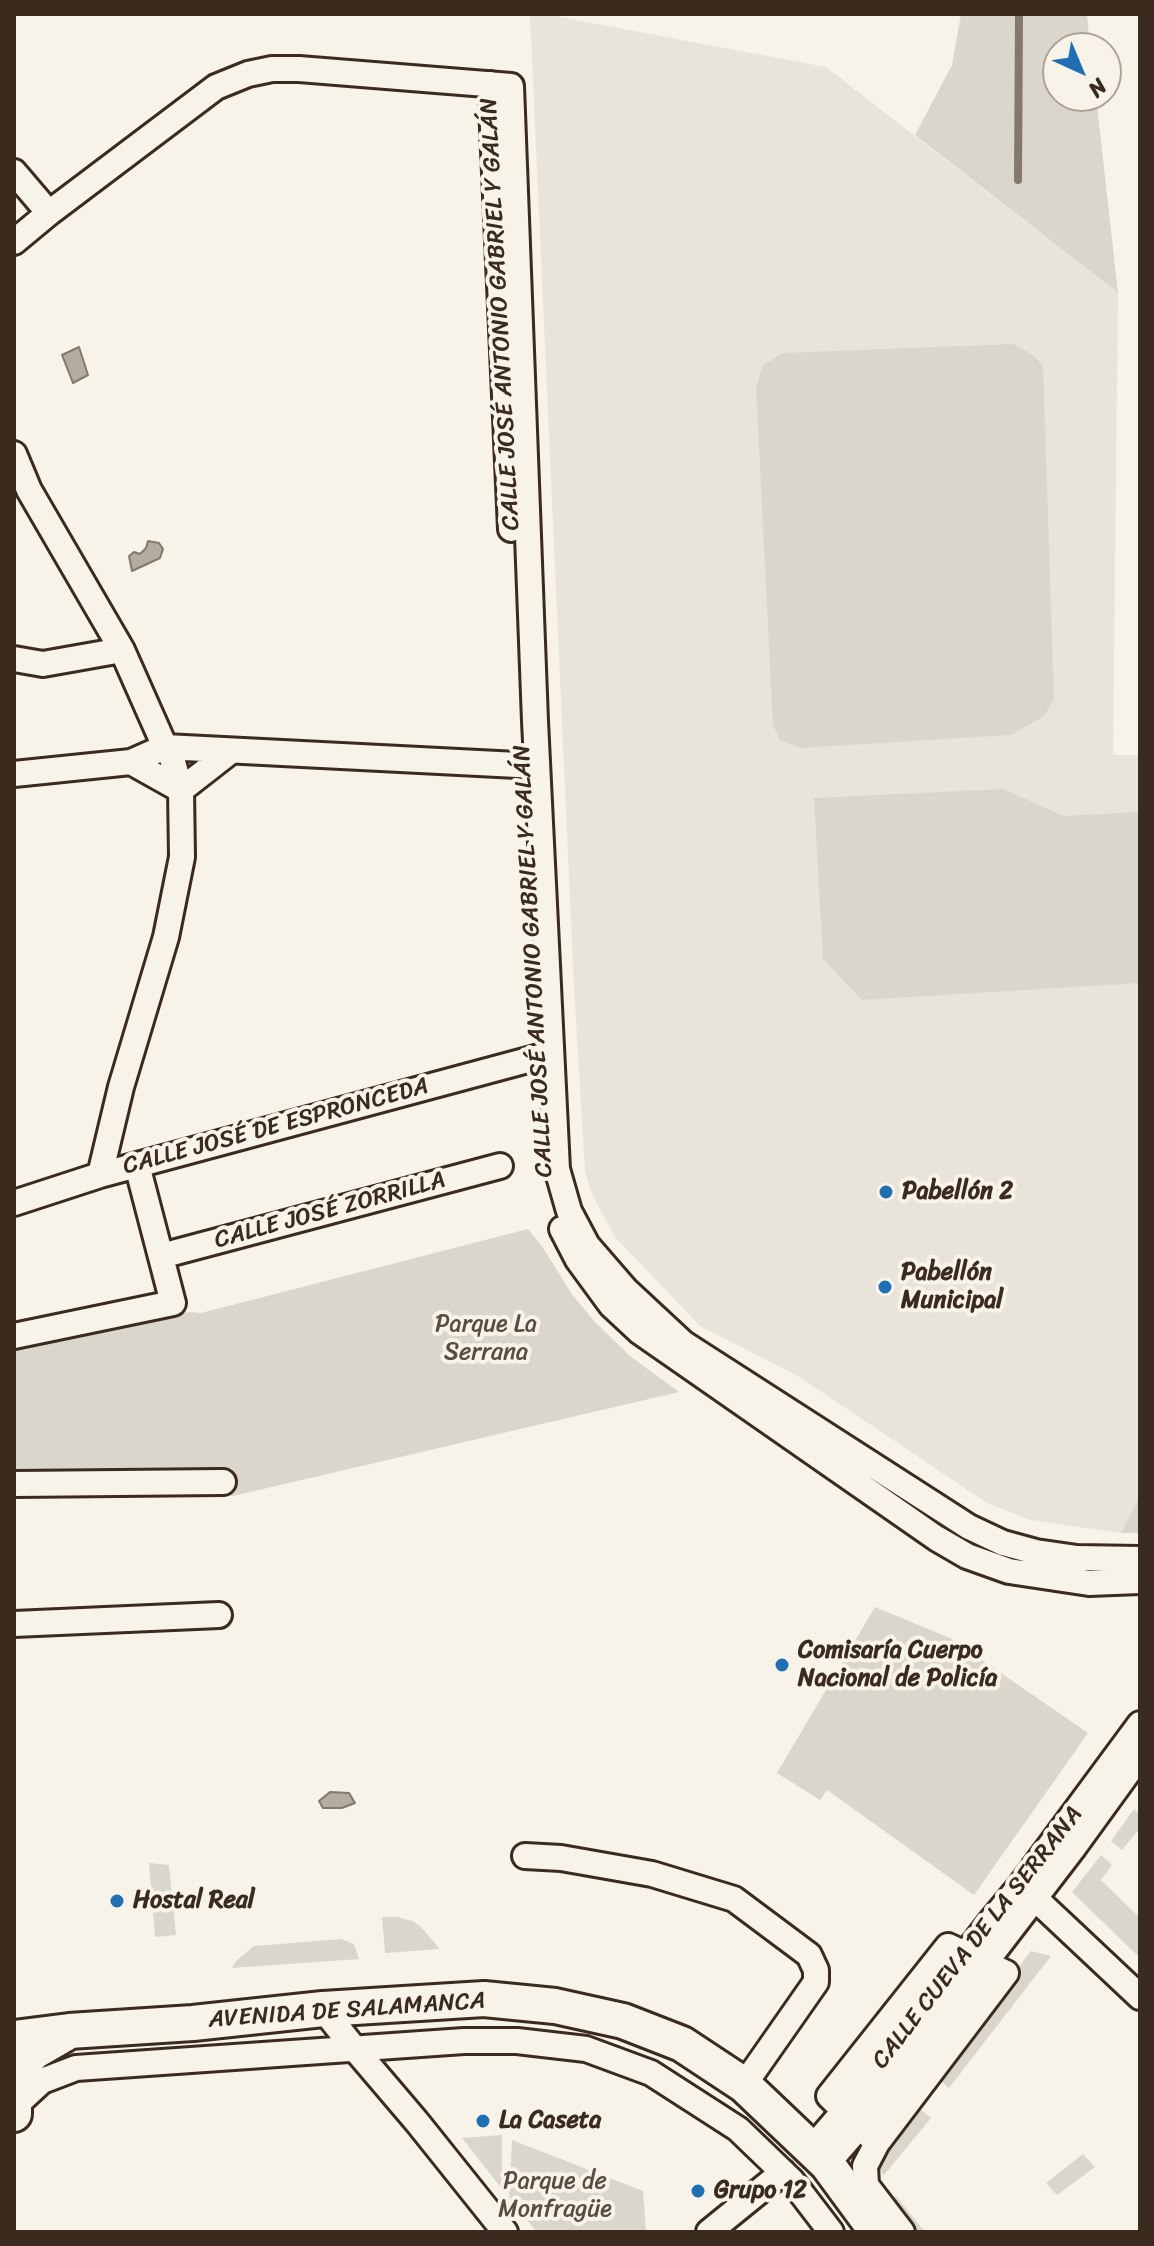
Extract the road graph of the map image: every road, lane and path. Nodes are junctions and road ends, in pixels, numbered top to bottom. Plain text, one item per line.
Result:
1 (14, 172) edge
2 (49, 213) junction
3 (14, 242) edge
4 (14, 454) edge
5 (21, 489) edge
6 (122, 650) junction
7 (14, 659) edge
8 (165, 747) junction
9 (231, 751) junction
10 (131, 762) junction
11 (529, 765) junction
12 (14, 774) edge
13 (181, 790) junction
14 (539, 1057) junction
15 (137, 1165) junction
16 (500, 1166) dead end
17 (100, 1175) junction
18 (14, 1203) edge
19 (161, 1256) junction
20 (14, 1336) edge
21 (223, 1482) dead end
22 (14, 1484) edge
23 (1140, 1559) edge
24 (1140, 1581) edge
25 (219, 1615) dead end
26 (14, 1624) edge
27 (1140, 1724) edge
28 (1140, 1756) edge
29 (525, 1856) dead end
30 (1028, 1891) junction
31 (975, 1958) junction
32 (1140, 1997) edge
33 (323, 2009) junction
34 (69, 2031) junction
35 (14, 2038) edge
36 (354, 2048) junction
37 (744, 2085) junction
38 (15, 2100) edge
39 (860, 2127) junction
40 (820, 2156) junction
41 (783, 2172) junction
42 (505, 2232) edge
43 (709, 2232) edge
44 (831, 2232) edge
45 (877, 2232) edge
46 (902, 2232) edge

1 - 2 street
2 - 3 street
2 - 11 street, CALLE JOSÉ ANTONIO GABRIEL Y GALÁN
4 - 5 street
5 - 6 street
6 - 7 street
6 - 8 street
8 - 9 street
8 - 10 street
8 - 13 street
9 - 11 street
9 - 13 street
10 - 12 street
10 - 13 street
11 - 14 street, CALLE JOSÉ ANTONIO GABRIEL Y GALÁN
11 - 23 street, CALLE JOSÉ ANTONIO GABRIEL Y GALÁN
13 - 17 street
14 - 15 street, CALLE JOSÉ DE ESPRONCEDA
14 - 24 street, CALLE JOSÉ ANTONIO GABRIEL Y GALÁN
15 - 17 street, CALLE JOSÉ DE ESPRONCEDA
15 - 19 street
16 - 19 street, CALLE JOSÉ ZORRILLA
17 - 18 street, CALLE JOSÉ DE ESPRONCEDA
19 - 20 street
21 - 22 street
25 - 26 street
27 - 30 street, CALLE CUEVA DE LA SERRANA
28 - 30 street
29 - 37 street
30 - 31 street, CALLE CUEVA DE LA SERRANA
30 - 32 street
31 - 39 street
31 - 39 street
33 - 34 main road, AVENIDA DE SALAMANCA
33 - 36 street
33 - 37 main road, AVENIDA DE SALAMANCA
34 - 35 main road, AVENIDA DE SALAMANCA
34 - 38 main road, AVENIDA DE SALAMANCA
36 - 38 street
36 - 41 street
36 - 42 street
37 - 40 main road, AVENIDA DE SALAMANCA
39 - 40 street
39 - 46 street
40 - 45 main road, AVENIDA DE SALAMANCA
41 - 43 street
41 - 44 street

